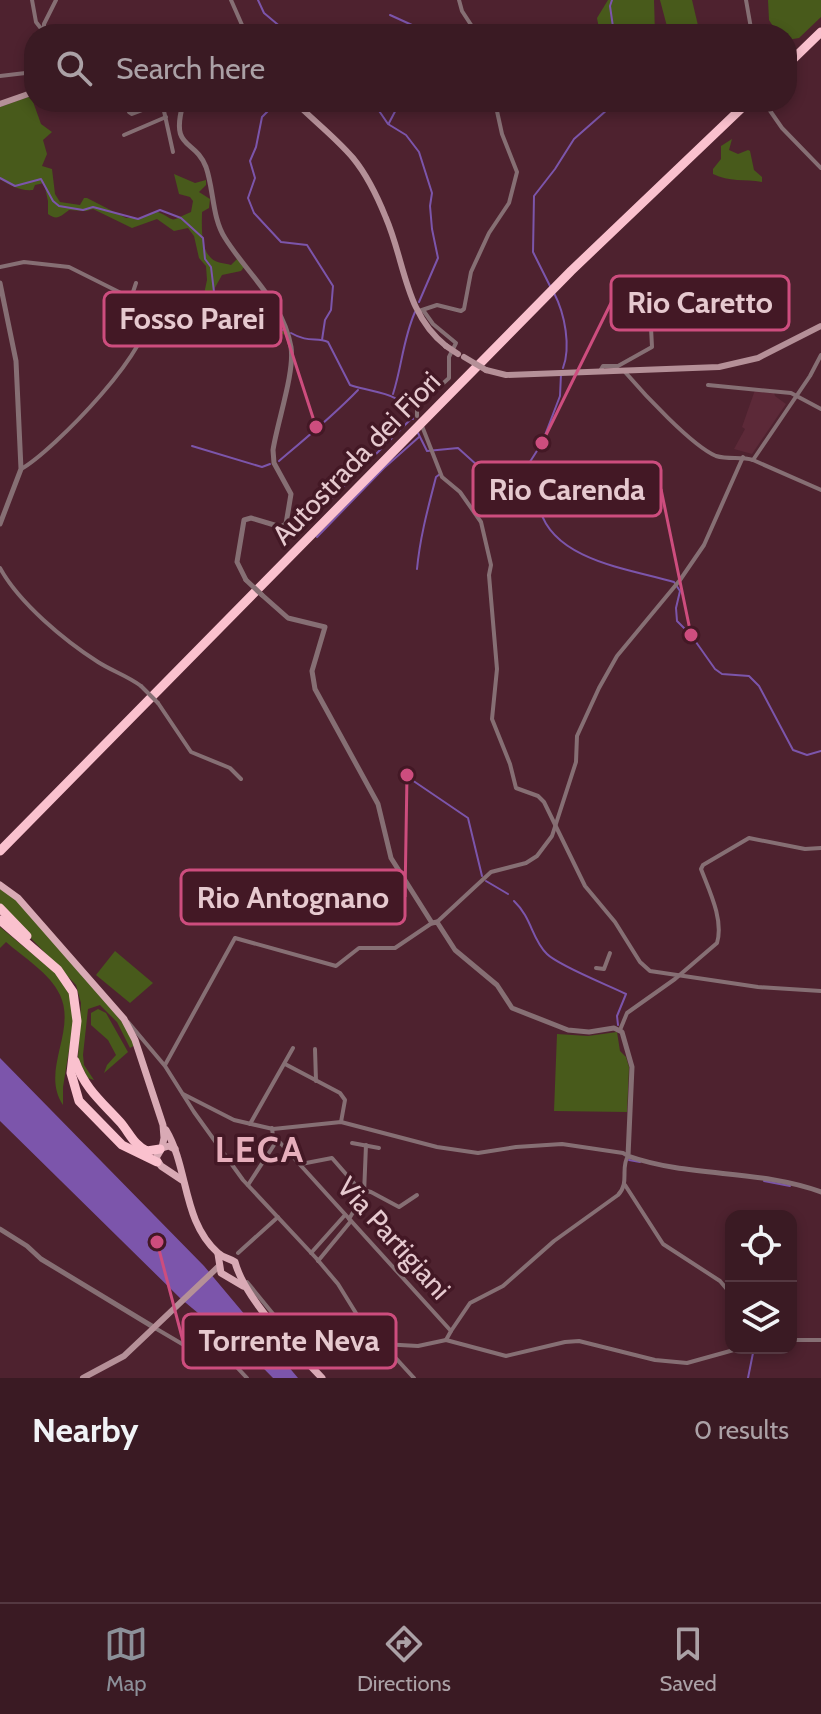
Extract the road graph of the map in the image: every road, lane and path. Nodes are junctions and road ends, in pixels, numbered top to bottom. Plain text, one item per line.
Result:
1 (32, 0) edge
2 (56, 0) edge
3 (231, 0) edge
4 (459, 0) edge
5 (746, 0) edge
6 (38, 24) edge
7 (47, 24) edge
8 (242, 24) edge
9 (470, 24) edge
10 (750, 24) edge
11 (821, 26) edge
12 (821, 32) edge
13 (797, 49) edge
14 (797, 55) edge
15 (24, 73) edge
16 (0, 76) edge
17 (24, 96) edge
18 (0, 104) edge
19 (165, 112) edge
20 (180, 112) edge
21 (306, 112) edge
22 (497, 112) edge
23 (730, 112) edge
24 (738, 112) edge
25 (771, 112) edge
26 (166, 117) junction
27 (124, 135) dead end
28 (173, 152) dead end
29 (821, 168) edge
30 (0, 267) edge
31 (0, 283) edge
32 (136, 283) dead end
33 (137, 302) dead end
34 (650, 308) dead end
35 (421, 310) junction
36 (821, 326) edge
37 (821, 355) edge
38 (623, 370) junction
39 (600, 371) junction
40 (708, 385) dead end
41 (796, 395) junction
42 (821, 409) edge
43 (417, 416) dead end
44 (422, 426) dead end
45 (743, 457) junction
46 (753, 460) junction
47 (21, 469) junction
48 (821, 490) edge
49 (0, 524) edge
50 (0, 568) edge
51 (241, 779) dead end
52 (556, 829) junction
53 (0, 844) edge
54 (821, 848) edge
55 (0, 852) edge
56 (0, 885) edge
57 (0, 908) edge
58 (435, 922) junction
59 (0, 923) edge
60 (610, 953) dead end
61 (44, 957) junction
62 (596, 968) dead end
63 (677, 975) junction
64 (821, 991) edge
65 (124, 1019) junction
66 (620, 1030) junction
67 (293, 1048) dead end
68 (315, 1049) dead end
69 (155, 1053) junction
70 (74, 1058) junction
71 (142, 1059) junction
72 (285, 1064) junction
73 (165, 1066) junction
74 (316, 1081) junction
75 (183, 1094) junction
76 (341, 1122) junction
77 (250, 1124) junction
78 (163, 1125) junction
79 (272, 1128) junction
80 (274, 1136) junction
81 (352, 1143) dead end
82 (274, 1145) junction
83 (282, 1145) junction
84 (366, 1145) junction
85 (161, 1148) junction
86 (379, 1148) dead end
87 (175, 1149) junction
88 (628, 1156) junction
89 (178, 1160) junction
90 (157, 1162) junction
91 (301, 1164) junction
92 (166, 1168) junction
93 (625, 1172) junction
94 (185, 1183) junction
95 (248, 1185) junction
96 (625, 1185) junction
97 (364, 1191) junction
98 (821, 1192) edge
99 (417, 1195) dead end
100 (614, 1197) junction
101 (278, 1217) junction
102 (348, 1218) junction
103 (0, 1229) edge
104 (311, 1253) junction
105 (318, 1261) junction
106 (227, 1264) junction
107 (725, 1287) edge
108 (253, 1293) junction
109 (357, 1316) junction
110 (155, 1328) junction
111 (451, 1331) junction
112 (446, 1340) junction
113 (797, 1340) edge
114 (821, 1340) edge
115 (381, 1343) junction
116 (725, 1352) edge
117 (83, 1378) edge
118 (247, 1378) edge
119 (322, 1378) edge
120 (414, 1378) edge

1 - 6 street
2 - 7 street
3 - 8 street
4 - 9 street
5 - 10 street
11 - 13 highway
12 - 14 highway
15 - 16 street
17 - 18 main road
19 - 26 street
20 - 58 street, bridge
21 - 35 main road
22 - 35 street
23 - 53 highway, Autostrada dei Fiori
24 - 55 highway, Autostrada dei Fiori
25 - 29 street
26 - 27 street
26 - 28 street
30 - 32 street
31 - 47 street
33 - 47 street
34 - 39 street
35 - 39 main road, bridge
35 - 43 street
36 - 38 main road
37 - 41 street
38 - 39 main road
38 - 45 street
40 - 41 street
41 - 42 street
41 - 46 street
44 - 52 street
45 - 46 street
45 - 52 street
46 - 48 street
47 - 49 street
50 - 51 street, bridge
52 - 58 street
52 - 63 street
54 - 63 street
56 - 65 main road
57 - 61 highway
58 - 66 street
58 - 73 street
59 - 61 highway
60 - 62 street
61 - 70 highway
63 - 64 street
63 - 66 street
65 - 69 street
65 - 71 main road
66 - 88 street
67 - 72 street
68 - 74 street
69 - 71 street
69 - 73 street
70 - 85 highway
70 - 90 highway
71 - 78 main road
72 - 74 street
72 - 77 street
73 - 75 street
74 - 76 street
75 - 77 street
75 - 95 street
76 - 79 street
76 - 88 street
77 - 79 street
78 - 85 main road
78 - 87 main road
79 - 80 street, Via Partigiani
80 - 82 street
80 - 83 street, Via Partigiani
81 - 84 street
82 - 83 street
82 - 95 street
83 - 91 street, Via Partigiani
84 - 86 street
84 - 97 street
85 - 87 main road
85 - 90 main road
87 - 89 main road
88 - 93 street
88 - 98 street
89 - 92 main road
89 - 94 main road
90 - 92 main road
91 - 97 street
91 - 102 street, Via Partigiani
92 - 94 main road
93 - 96 street
93 - 100 street
94 - 106 main road
95 - 101 street
96 - 100 street
96 - 107 street
97 - 99 street
97 - 102 street
100 - 111 street
101 - 104 street
101 - 106 street
102 - 104 street
102 - 105 street
102 - 111 street, Via Partigiani
103 - 110 street
104 - 105 street
105 - 109 street
106 - 108 main road
106 - 110 main road
108 - 109 street
108 - 119 main road
109 - 115 street
110 - 117 main road
110 - 118 street
111 - 112 street, Via Partigiani
112 - 115 street
112 - 116 street
113 - 114 street
115 - 120 street

